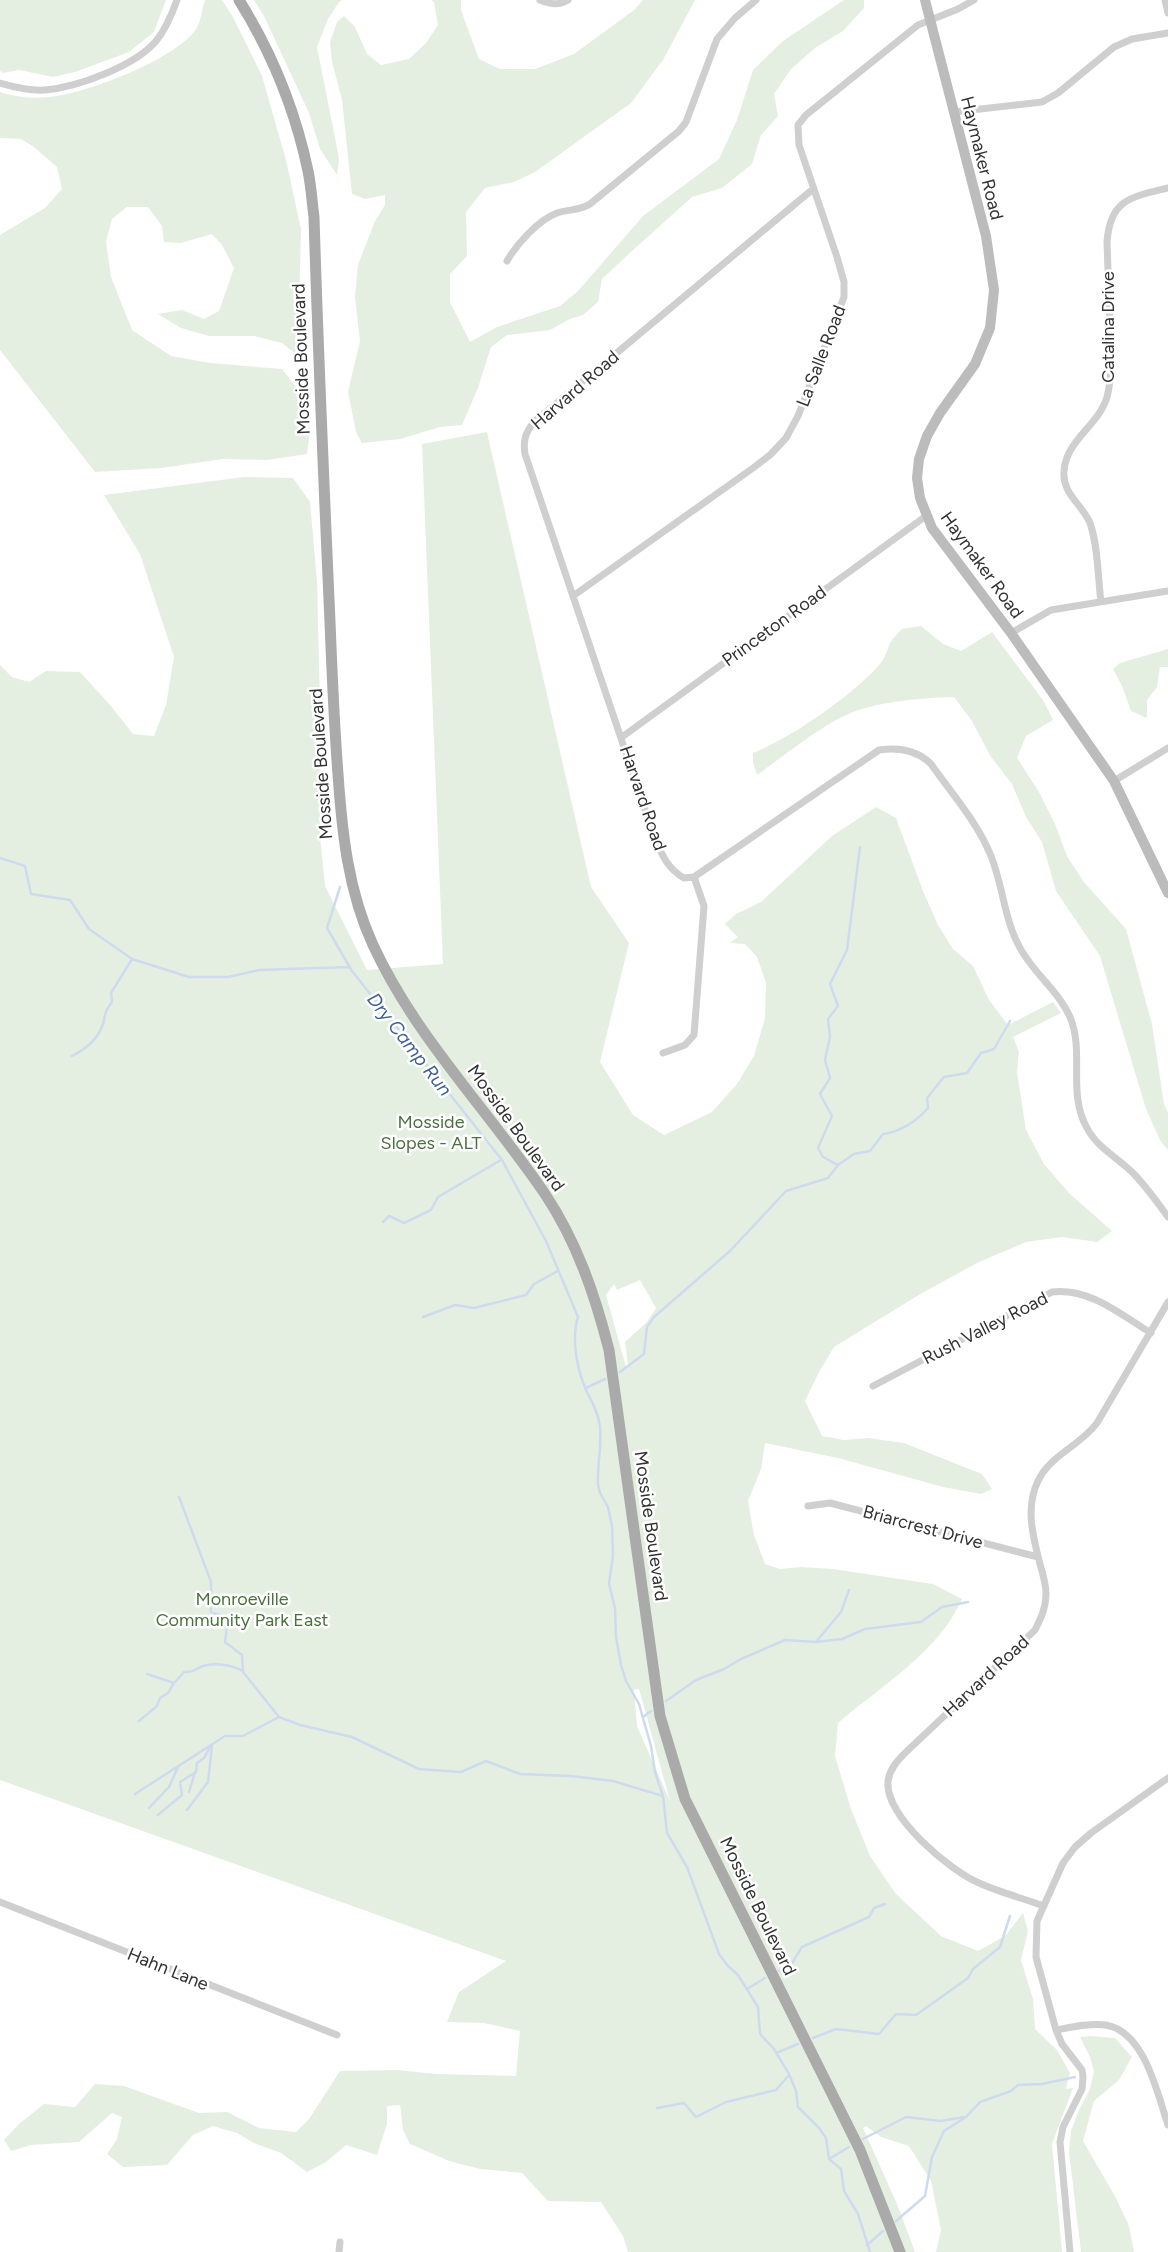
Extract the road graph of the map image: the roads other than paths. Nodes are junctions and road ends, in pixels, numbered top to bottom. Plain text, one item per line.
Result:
1 (177, 0) edge
2 (239, 0) edge
3 (540, 0) edge
4 (568, 0) edge
5 (756, 0) edge
6 (925, 0) edge
7 (974, 0) edge
8 (1165, 0) edge
9 (1168, 13) edge
10 (931, 18) junction
11 (1168, 32) edge
12 (0, 84) edge
13 (954, 112) junction
14 (1168, 188) edge
15 (813, 189) junction
16 (507, 262) dead end
17 (926, 516) junction
18 (1168, 591) edge
19 (573, 596) junction
20 (1101, 602) junction
21 (1011, 633) junction
22 (622, 737) junction
23 (1168, 748) edge
24 (1114, 781) junction
25 (694, 877) junction
26 (1168, 892) edge
27 (663, 1053) dead end
28 (1168, 1217) edge
29 (1168, 1302) edge
30 (1151, 1333) junction
31 (873, 1386) dead end
32 (808, 1506) dead end
33 (1038, 1557) junction
34 (1168, 1778) edge
35 (0, 1902) edge
36 (1044, 1906) junction
37 (1056, 2030) junction
38 (337, 2035) dead end
39 (1168, 2125) edge
40 (340, 2242) dead end
41 (339, 2252) edge
42 (900, 2252) edge
43 (1070, 2252) edge

1 - 12 street
2 - 42 main road, Mosside Boulevard
3 - 4 street
5 - 16 street
6 - 10 main road, Haymaker Road
7 - 10 street
8 - 9 street
10 - 13 main road, Haymaker Road
10 - 15 street, La Salle Road
11 - 13 street
13 - 17 main road, Haymaker Road
14 - 20 street, Catalina Drive
15 - 19 street, La Salle Road
15 - 19 street, Harvard Road
17 - 21 main road, Haymaker Road
17 - 22 street, Princeton Road
18 - 20 street
19 - 22 street, Harvard Road
20 - 21 street
21 - 24 main road, Haymaker Road
22 - 25 street, Harvard Road
23 - 24 street
24 - 26 main road, Haymaker Road
25 - 27 street
25 - 28 street
29 - 30 street, Harvard Road
30 - 31 street, Rush Valley Road
30 - 33 street, Harvard Road
32 - 33 street, Briarcrest Drive
33 - 36 street, Harvard Road
34 - 36 street
35 - 38 street, Hahn Lane
36 - 37 street
37 - 39 street
37 - 43 street
40 - 41 street

